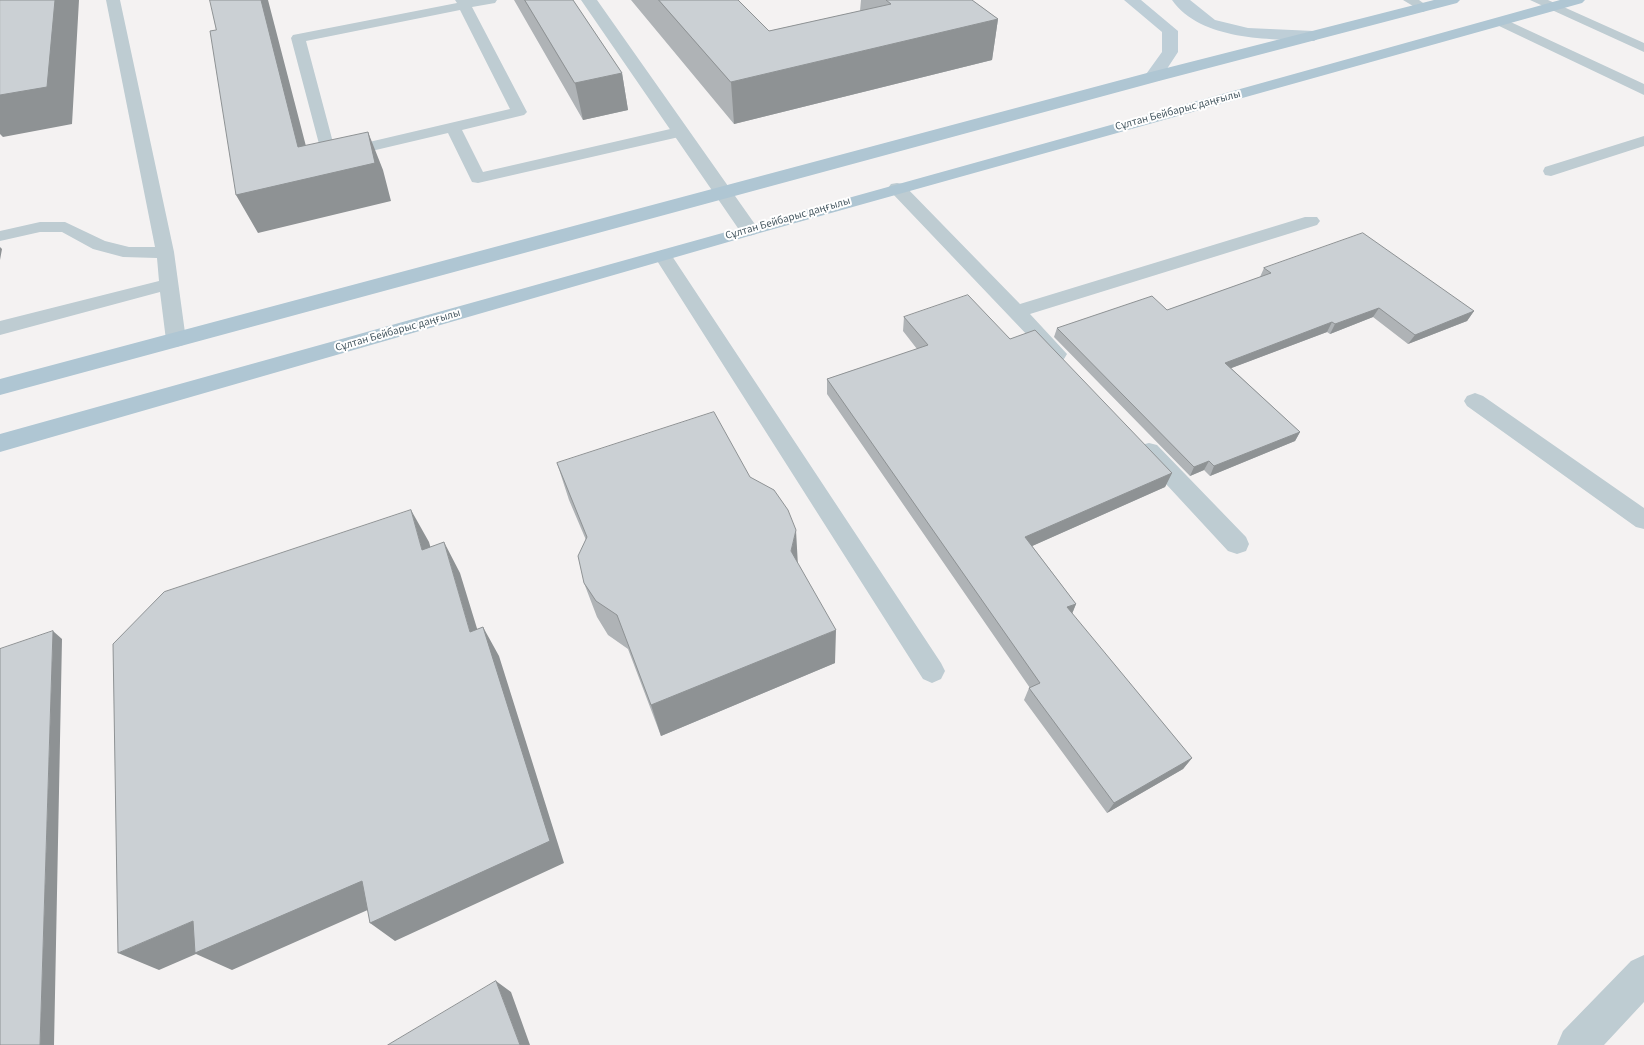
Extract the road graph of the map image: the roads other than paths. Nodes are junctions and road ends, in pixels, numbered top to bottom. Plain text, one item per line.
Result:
1 (112, 0) edge
2 (490, 0) edge
3 (589, 0) edge
4 (1132, 0) edge
5 (1180, 0) edge
6 (1452, 0) edge
7 (1577, 0) edge
8 (463, 3) edge
9 (1417, 4) edge
10 (1545, 4) edge
11 (1502, 22) junction
12 (1314, 36) junction
13 (1644, 48) edge
14 (1153, 77) junction
15 (1644, 90) edge
16 (453, 127) junction
17 (679, 132) junction
18 (1644, 141) edge
19 (1551, 171) dead end
20 (897, 188) junction
21 (723, 194) junction
22 (1311, 221) dead end
23 (749, 230) junction
24 (0, 236) edge
25 (165, 252) junction
26 (663, 256) junction
27 (169, 284) junction
28 (1017, 312) junction
29 (0, 328) edge
30 (176, 340) junction
31 (1072, 370) edge
32 (0, 387) edge
33 (1475, 401) dead end
34 (1134, 435) edge
35 (0, 443) edge
36 (1644, 520) edge
37 (1237, 544) dead end
38 (932, 671) dead end
39 (1644, 974) edge
40 (1578, 1045) edge

1 - 25 lane
2 - 8 lane
3 - 17 street
4 - 14 street
5 - 12 street
6 - 9 main road
7 - 10 main road, Сұлтан Бейбарыс даңғылы
8 - 16 lane
8 - 16 lane
9 - 12 main road
10 - 11 main road, Сұлтан Бейбарыс даңғылы
10 - 13 lane
11 - 15 lane
11 - 20 main road, Сұлтан Бейбарыс даңғылы
12 - 14 main road
14 - 21 main road
16 - 17 lane
17 - 21 street
18 - 19 lane
20 - 23 main road, Сұлтан Бейбарыс даңғылы
20 - 28 lane
21 - 23 street
21 - 30 main road
22 - 28 lane
23 - 26 main road, Сұлтан Бейбарыс даңғылы
24 - 25 lane
25 - 27 lane
26 - 35 main road, Сұлтан Бейбарыс даңғылы
26 - 38 lane
27 - 29 lane
27 - 30 lane
28 - 31 lane
30 - 32 main road
33 - 36 lane
34 - 37 lane
39 - 40 street

